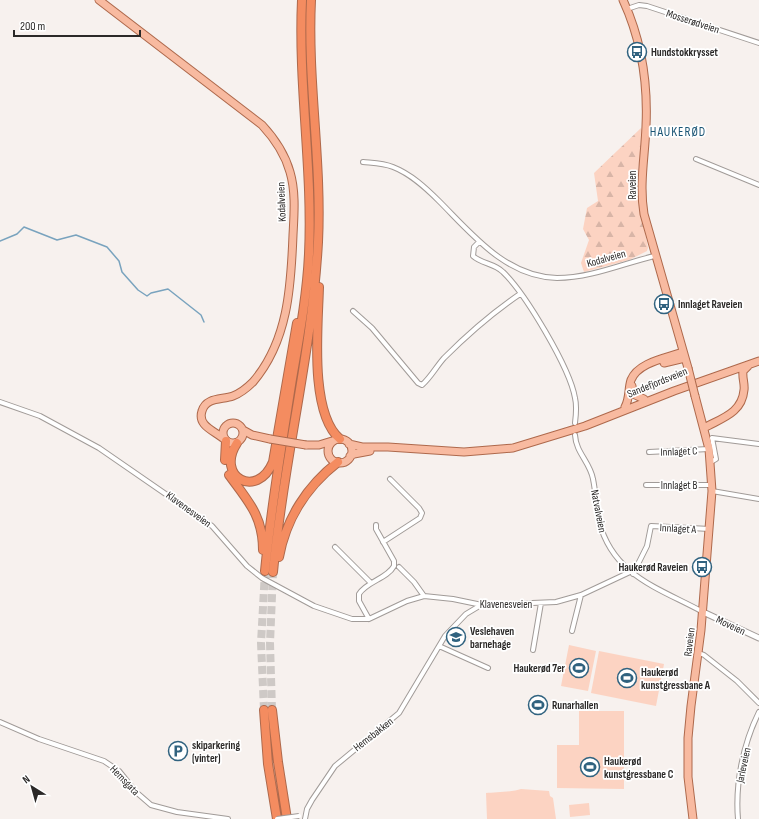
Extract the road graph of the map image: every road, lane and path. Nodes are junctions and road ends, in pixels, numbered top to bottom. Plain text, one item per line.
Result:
1 (99, 0) edge
2 (302, 0) edge
3 (311, 0) edge
4 (623, 0) edge
5 (627, 9) junction
6 (759, 43) edge
7 (696, 159) dead end
8 (363, 162) dead end
9 (759, 185) edge
10 (318, 240) junction
11 (479, 242) junction
12 (654, 256) junction
13 (308, 266) junction
14 (520, 294) junction
15 (353, 311) dead end
16 (684, 355) junction
17 (759, 358) edge
18 (759, 361) edge
19 (751, 364) junction
20 (722, 373) junction
21 (644, 399) junction
22 (0, 402) edge
23 (625, 407) junction
24 (702, 420) junction
25 (575, 423) dead end
26 (227, 425) junction
27 (206, 426) junction
28 (704, 428) junction
29 (243, 430) junction
30 (565, 432) junction
31 (575, 435) dead end
32 (270, 439) junction
33 (225, 440) junction
34 (336, 440) junction
35 (239, 442) junction
36 (349, 444) junction
37 (759, 444) edge
38 (306, 445) junction
39 (416, 449) junction
40 (709, 449) junction
41 (649, 452) dead end
42 (328, 454) junction
43 (350, 456) junction
44 (338, 462) junction
45 (711, 462) junction
46 (390, 479) dead end
47 (646, 485) dead end
48 (712, 488) junction
49 (759, 499) edge
50 (376, 525) dead end
51 (710, 529) junction
52 (383, 542) junction
53 (336, 548) dead end
54 (399, 567) dead end
55 (269, 571) junction
56 (631, 573) junction
57 (372, 583) junction
58 (581, 595) junction
59 (424, 596) junction
60 (541, 603) junction
61 (482, 605) junction
62 (703, 612) junction
63 (369, 618) junction
64 (572, 631) dead end
65 (759, 638) edge
66 (439, 646) junction
67 (533, 650) dead end
68 (699, 654) junction
69 (488, 668) dead end
70 (759, 703) edge
71 (759, 712) edge
72 (0, 722) edge
73 (305, 817) edge
74 (228, 819) edge
75 (277, 819) edge
76 (287, 819) edge
77 (693, 819) edge
78 (738, 819) edge

1 - 27 main road, Kodalveien
2 - 13 highway
3 - 10 highway
4 - 5 main road, Raveien
5 - 6 street, Mosserødveien
5 - 12 main road, Raveien
7 - 9 street
8 - 11 street, Kodalveien
10 - 34 highway
10 - 55 highway
11 - 12 street, Kodalveien
11 - 14 street
12 - 16 main road, Raveien
13 - 35 highway
13 - 55 highway
14 - 15 street
14 - 25 street
16 - 21 main road
16 - 23 main road
16 - 24 main road, Raveien, bridge
17 - 21 main road, Sandefjordsveien
18 - 19 main road, Sandefjordsveien
19 - 20 main road, Sandefjordsveien
19 - 28 main road
20 - 24 main road
20 - 30 main road, Sandefjordsveien
21 - 23 main road, Sandefjordsveien
22 - 63 street, Klavenesveien
23 - 30 main road, Sandefjordsveien
24 - 28 main road, Raveien
26 - 27 main road
26 - 29 main road
26 - 33 main road
27 - 33 main road
28 - 40 main road, Raveien
29 - 32 main road
29 - 35 main road
30 - 39 main road, Sandefjordsveien
31 - 56 street, Natvalveien
32 - 35 main road
32 - 38 main road, bridge
33 - 35 main road
33 - 55 highway
34 - 36 main road
34 - 38 main road
34 - 42 main road
36 - 39 main road, Sandefjordsveien
36 - 43 main road
37 - 45 street, Raveien
38 - 42 main road
39 - 43 main road, Sandefjordsveien
40 - 41 street, Innlaget C
40 - 45 main road, Raveien
42 - 44 main road
43 - 44 main road
44 - 55 highway
45 - 48 main road, Raveien
46 - 52 street
47 - 48 street, Innlaget B
48 - 49 street
48 - 51 main road, Raveien
50 - 52 street
51 - 56 street, Innlaget A
51 - 62 main road, Raveien
52 - 57 street
53 - 57 street
54 - 59 street
56 - 58 street, Klavenesveien
56 - 62 street, Natvalveien
57 - 63 street
58 - 60 street, Klavenesveien
58 - 64 street
59 - 61 street, Klavenesveien
59 - 63 street, Klavenesveien
60 - 61 street, Klavenesveien
60 - 67 street, Klavenesveien
61 - 66 street, Hemsbakken
62 - 65 street, Moveien
62 - 68 main road, Raveien
66 - 69 street
66 - 73 street, Hemsbakken
68 - 70 street
68 - 77 main road, Raveien
71 - 78 street, Jarleveien
72 - 74 street, Hemsgata
73 - 75 street, bridge
75 - 76 highway

